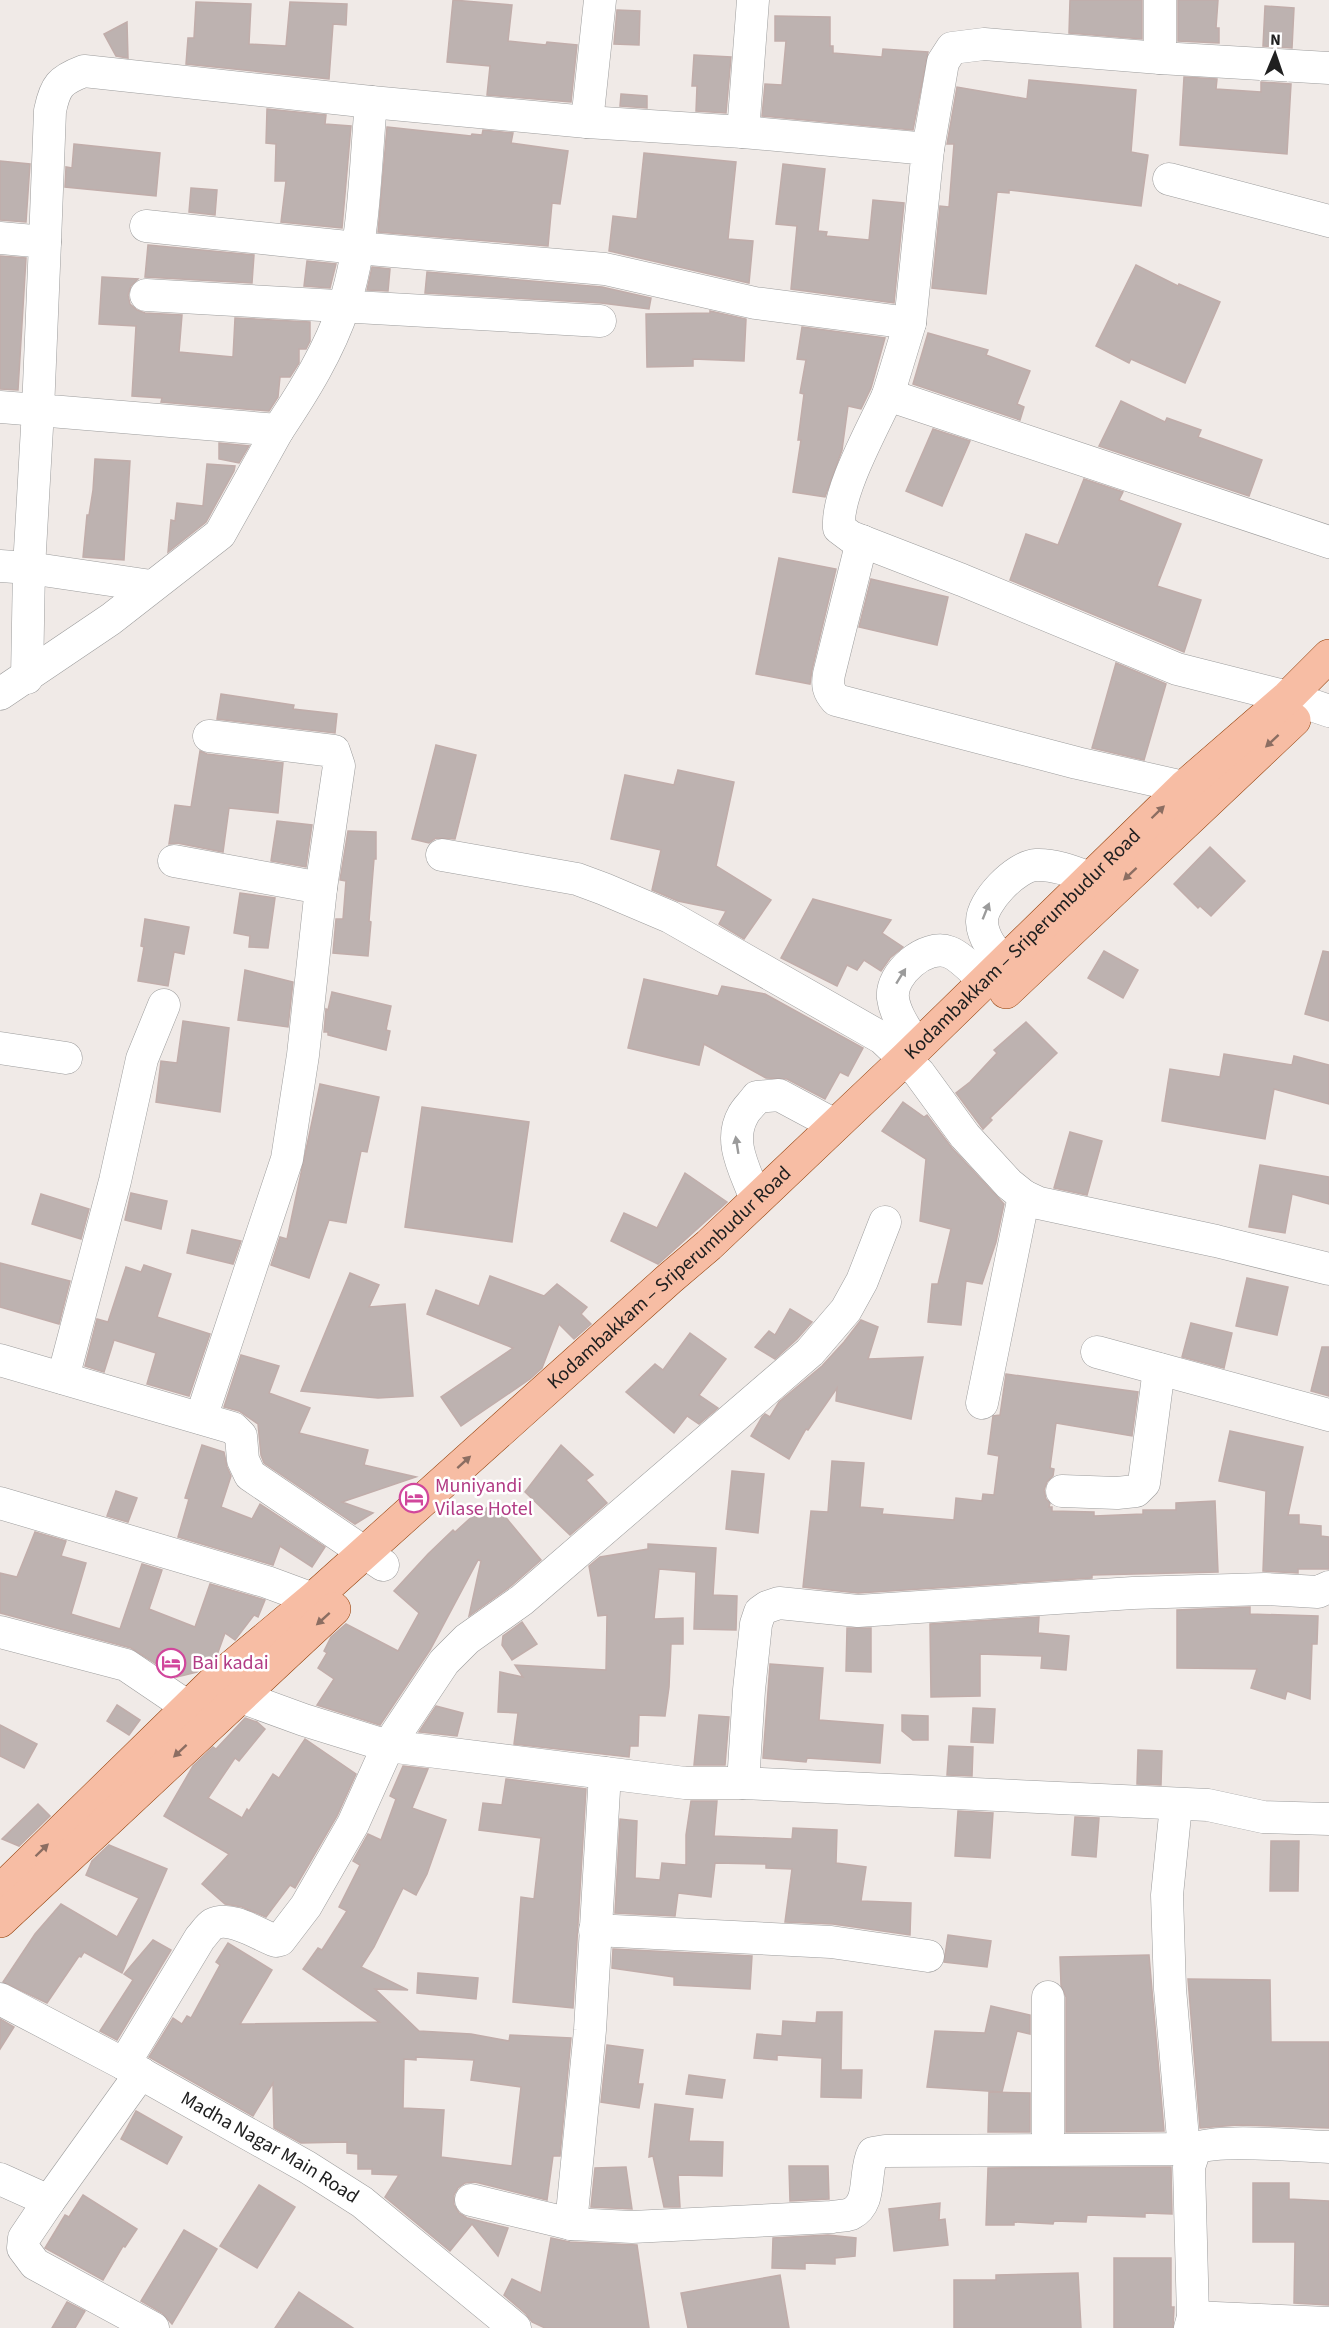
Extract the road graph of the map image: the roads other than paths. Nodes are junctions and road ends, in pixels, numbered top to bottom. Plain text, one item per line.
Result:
1 (600, 0) edge
2 (753, 0) edge
3 (1160, 0) edge
4 (1160, 58) junction
5 (1329, 68) edge
6 (371, 102) junction
7 (587, 122) junction
8 (743, 132) junction
9 (928, 149) junction
10 (1169, 179) dead end
11 (1329, 221) edge
12 (146, 226) dead end
13 (0, 238) edge
14 (45, 242) junction
15 (357, 248) junction
16 (147, 295) dead end
17 (344, 306) junction
18 (600, 321) dead end
19 (910, 323) junction
20 (888, 395) junction
21 (0, 407) edge
22 (38, 410) junction
23 (278, 430) junction
24 (862, 541) junction
25 (1329, 542) edge
26 (15, 567) edge
27 (151, 586) junction
28 (1329, 656) edge
29 (27, 678) junction
30 (0, 694) edge
31 (1314, 699) edge
32 (209, 736) dead end
33 (1184, 787) junction
34 (442, 855) dead end
35 (174, 861) dead end
36 (1090, 878) junction
37 (321, 888) junction
38 (994, 972) junction
39 (164, 1005) dead end
40 (0, 1048) edge
41 (66, 1058) dead end
42 (914, 1060) junction
43 (835, 1125) junction
44 (1024, 1196) junction
45 (756, 1200) junction
46 (885, 1222) dead end
47 (1329, 1269) edge
48 (1097, 1352) dead end
49 (0, 1360) edge
50 (1159, 1370) junction
51 (63, 1378) junction
52 (982, 1402) dead end
53 (1329, 1416) edge
54 (201, 1418) junction
55 (1062, 1491) dead end
56 (0, 1503) edge
57 (373, 1559) junction
58 (1329, 1587) edge
59 (313, 1599) junction
60 (0, 1632) edge
61 (227, 1688) junction
62 (197, 1717) junction
63 (388, 1746) junction
64 (605, 1773) junction
65 (743, 1784) junction
66 (1176, 1805) junction
67 (1329, 1819) edge
68 (0, 1891) edge
69 (0, 1921) edge
70 (595, 1930) junction
71 (928, 1956) dead end
72 (1048, 1997) dead end
73 (0, 2000) edge
74 (133, 2069) junction
75 (1329, 2146) edge
76 (1048, 2149) junction
77 (1190, 2150) junction
78 (0, 2179) edge
79 (471, 2200) dead end
80 (49, 2202) junction
81 (572, 2224) junction
82 (1192, 2322) edge
83 (1329, 2323) edge
84 (153, 2328) edge
85 (515, 2328) edge

1 - 7 street
2 - 8 street
3 - 4 street
4 - 5 street
4 - 9 street
6 - 7 street
6 - 14 street
6 - 15 street
7 - 8 street
8 - 9 street
9 - 19 street
10 - 11 street
12 - 15 street
13 - 14 street
14 - 22 street
15 - 17 street
15 - 19 street
16 - 17 street
17 - 18 street
17 - 23 street
19 - 20 street
20 - 24 street
20 - 25 street
21 - 22 street
22 - 23 street
22 - 26 street
23 - 27 street
24 - 31 street
24 - 33 street
26 - 27 street
26 - 29 street
27 - 29 street
28 - 31 main road, Kodambakkam – Sriperumbudur Road
29 - 30 street
31 - 33 main road, Kodambakkam – Sriperumbudur Road
31 -> 42 main road, Kodambakkam – Sriperumbudur Road
32 - 37 street
36 -> 33 main road, Kodambakkam – Sriperumbudur Road
34 - 42 street
35 - 37 street
36 - 38 main road, Kodambakkam – Sriperumbudur Road
38 -> 36 street
37 - 54 street
38 - 42 main road, Kodambakkam – Sriperumbudur Road
42 -> 38 street
39 - 51 street
40 - 41 street
42 - 43 main road, Kodambakkam – Sriperumbudur Road
42 - 44 street
42 - 57 main road, Kodambakkam – Sriperumbudur Road
43 - 45 main road, Kodambakkam – Sriperumbudur Road
45 -> 43 street
44 - 47 street
44 - 52 street
57 -> 45 main road, Kodambakkam – Sriperumbudur Road
46 - 63 street
48 - 50 street
49 - 51 street
50 - 53 street
50 - 55 street
51 - 54 street
54 - 57 street
56 - 59 street
57 - 59 main road, Kodambakkam – Sriperumbudur Road
57 -> 61 main road, Kodambakkam – Sriperumbudur Road
58 - 65 street
59 - 61 main road, Kodambakkam – Sriperumbudur Road
60 - 62 street
61 - 62 main road, Kodambakkam – Sriperumbudur Road
61 - 63 street
68 -> 62 main road, Kodambakkam – Sriperumbudur Road
62 -> 69 main road, Kodambakkam – Sriperumbudur Road
63 - 64 street
63 - 74 street
64 - 65 street
64 - 70 street
65 - 66 street
66 - 67 street
66 - 77 street
70 - 71 street
70 - 81 street
72 - 76 street
73 - 74 street, Madha Nagar Main Road
74 - 80 street
74 - 85 street, Madha Nagar Main Road
75 - 77 street
76 - 77 street
76 - 81 street
77 - 82 street
78 - 80 street
79 - 81 street
80 - 84 street
82 - 83 street

